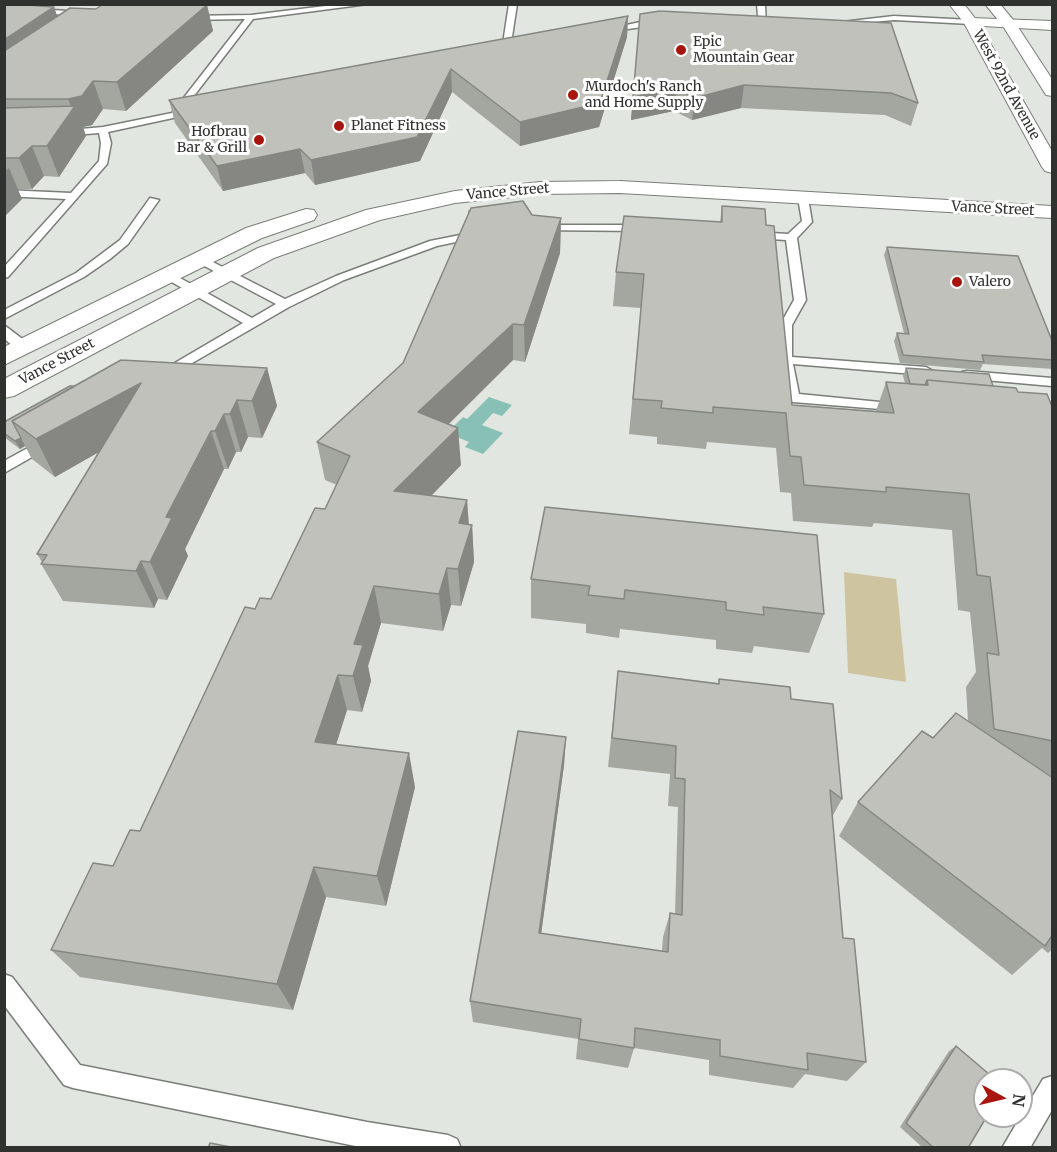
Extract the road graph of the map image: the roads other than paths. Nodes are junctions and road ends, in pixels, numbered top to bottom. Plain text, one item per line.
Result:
1 (365, 4) edge
2 (513, 4) edge
3 (761, 4) edge
4 (956, 4) edge
5 (992, 4) edge
6 (342, 6) edge
7 (4, 9) edge
8 (242, 9) dead end
9 (98, 14) edge
10 (234, 17) junction
11 (178, 18) edge
12 (251, 18) junction
13 (971, 22) junction
14 (672, 24) edge
15 (832, 24) edge
16 (1009, 24) junction
17 (1053, 26) edge
18 (775, 27) edge
19 (592, 33) edge
20 (517, 48) edge
21 (506, 50) junction
22 (496, 51) edge
23 (1053, 92) edge
24 (198, 110) edge
25 (175, 115) junction
26 (103, 130) junction
27 (57, 134) edge
28 (1053, 167) edge
29 (422, 184) dead end
30 (4, 193) edge
31 (75, 196) junction
32 (1053, 197) edge
33 (803, 198) junction
34 (154, 200) dead end
35 (328, 207) dead end
36 (1053, 213) edge
37 (530, 229) edge
38 (663, 229) edge
39 (495, 233) edge
40 (746, 234) edge
41 (791, 237) junction
42 (199, 259) junction
43 (224, 274) junction
44 (4, 275) edge
45 (167, 275) junction
46 (193, 290) junction
47 (285, 304) junction
48 (4, 315) edge
49 (251, 322) junction
50 (4, 329) edge
51 (14, 352) edge
52 (786, 360) junction
53 (1053, 382) edge
54 (148, 383) edge
55 (4, 390) edge
56 (911, 409) edge
57 (56, 437) edge
58 (4, 468) edge
59 (4, 985) edge
60 (1053, 1088) edge
61 (448, 1148) edge
62 (1015, 1148) edge

1 - 6 lane
2 - 21 lane
3 - 18 lane
4 - 13 street, West 92nd Avenue
5 - 16 street, West 92nd Avenue
6 - 12 lane
7 - 9 lane
8 - 10 lane
10 - 11 lane
10 - 12 lane
12 - 25 lane
13 - 15 lane
13 - 16 street
13 - 28 street, West 92nd Avenue
14 - 19 lane
16 - 17 street
16 - 23 street, West 92nd Avenue
20 - 21 lane
21 - 22 lane
24 - 25 lane
25 - 26 lane
26 - 27 lane
26 - 31 lane
29 - 32 street, Vance Street
30 - 31 lane
31 - 44 lane
33 - 36 street, Vance Street
33 - 41 lane
33 - 43 street, Vance Street
34 - 48 lane
35 - 42 street, Vance Street
37 - 38 lane
39 - 47 lane
40 - 41 lane
41 - 52 lane
42 - 43 lane
42 - 45 street, Vance Street
43 - 46 street, Vance Street
43 - 47 lane
45 - 46 lane
45 - 51 street, Vance Street
46 - 49 lane
46 - 55 street, Vance Street
47 - 49 lane
49 - 54 lane
50 - 51 lane
52 - 53 lane
52 - 56 lane
57 - 58 lane
59 - 61 lane
60 - 62 lane

